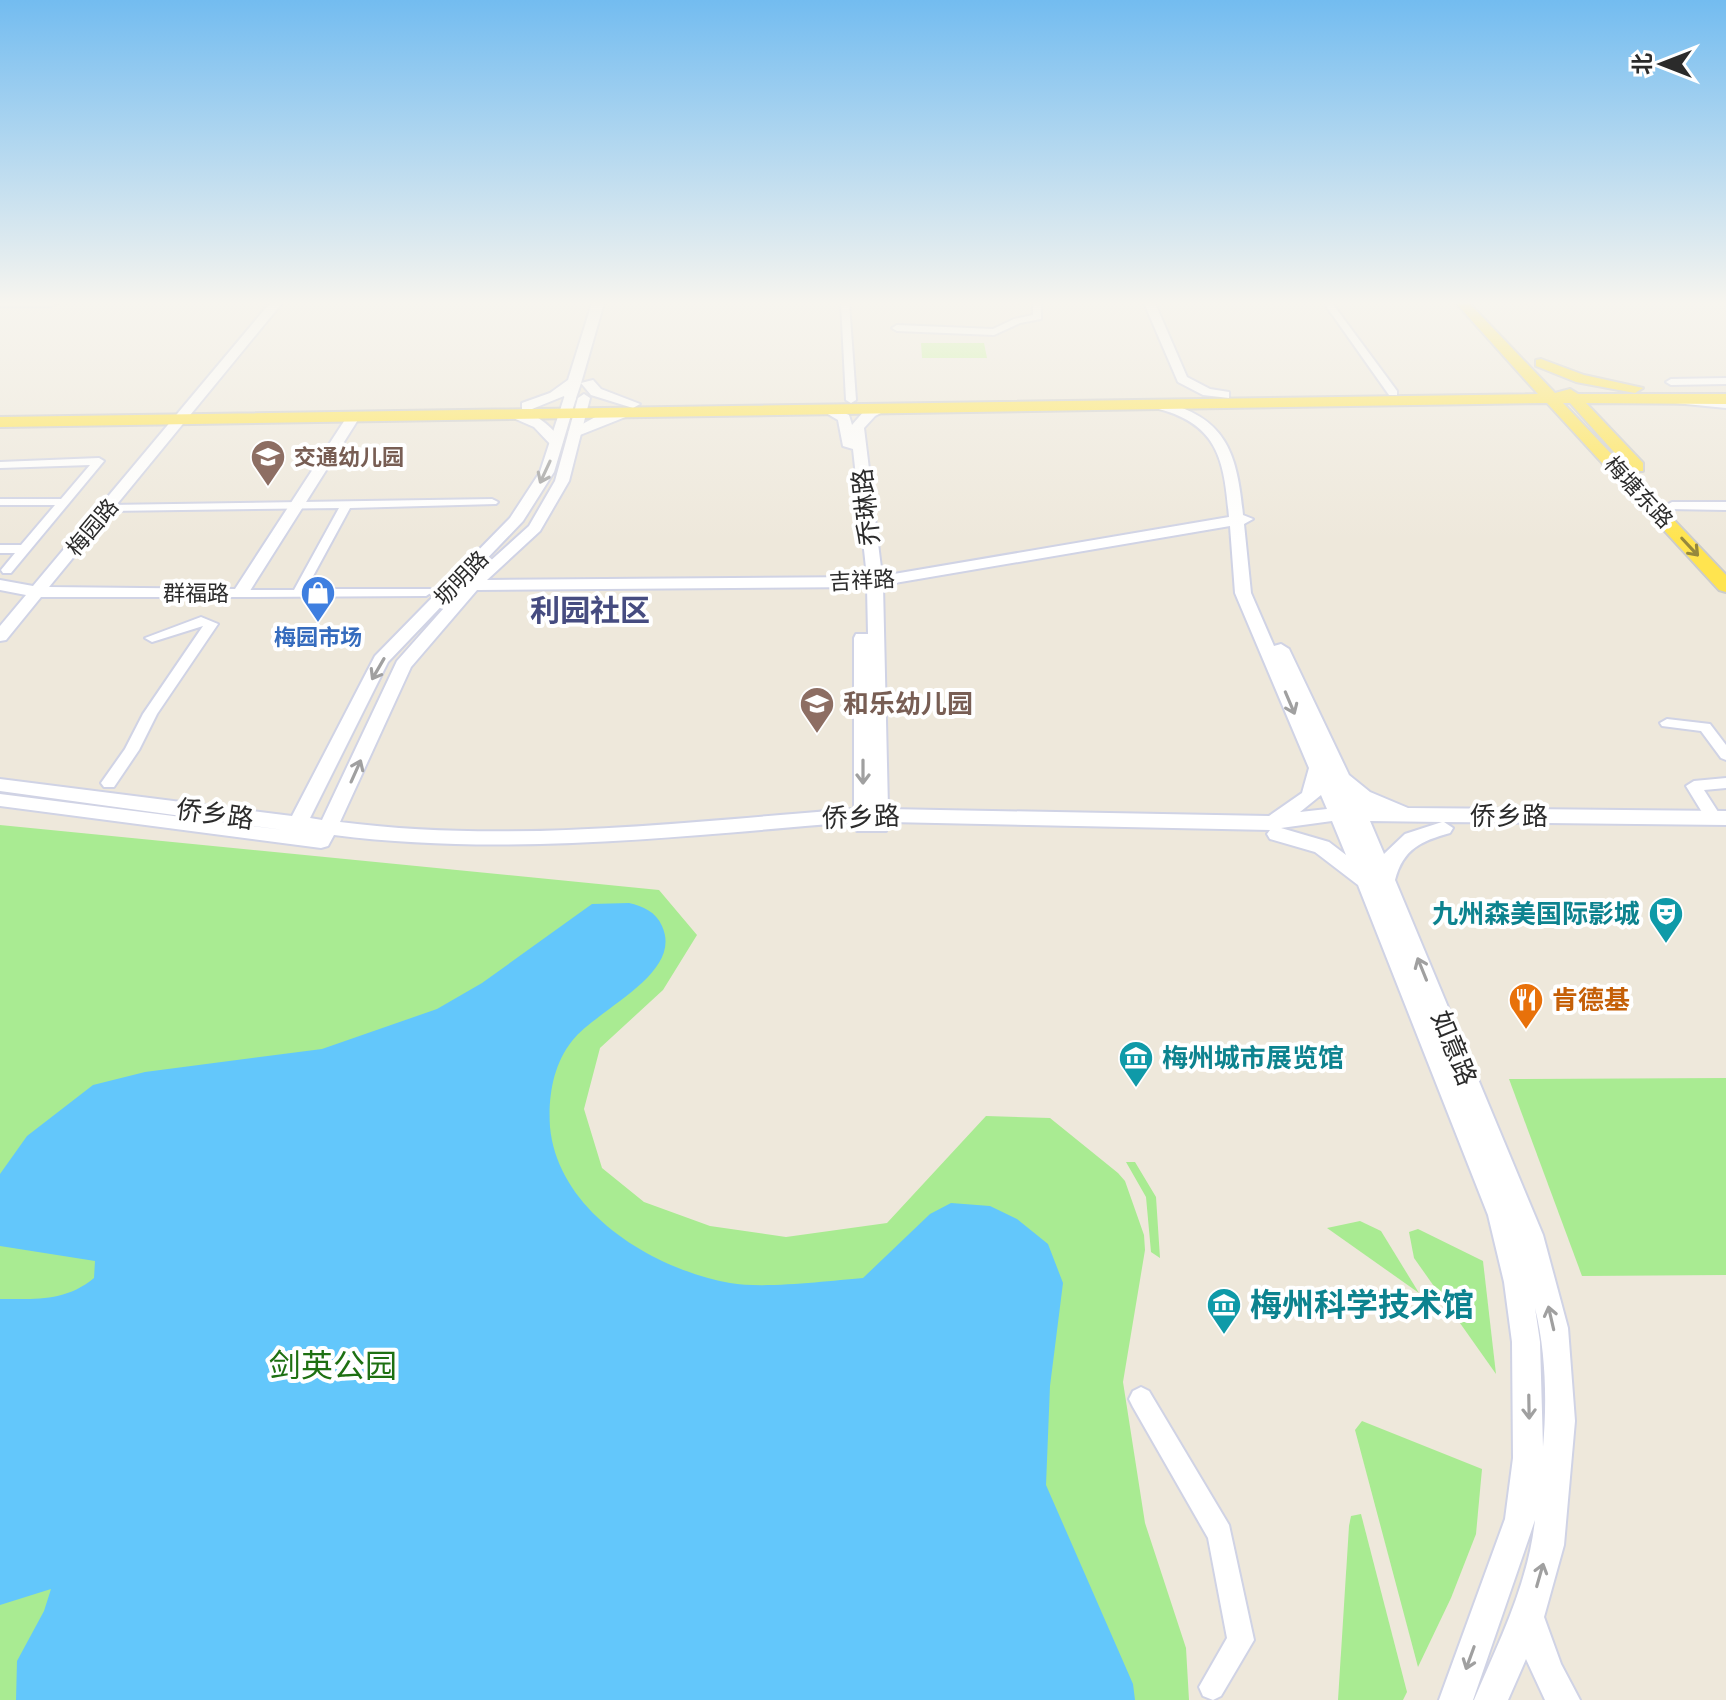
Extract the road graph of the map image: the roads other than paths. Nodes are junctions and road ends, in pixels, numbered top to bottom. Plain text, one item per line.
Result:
1 (212, 382) edge
2 (580, 382) edge
3 (583, 382) edge
4 (850, 382) edge
5 (1159, 382) edge
6 (1188, 382) edge
7 (1385, 382) edge
8 (1511, 382) edge
9 (1542, 382) edge
10 (1556, 382) edge
11 (1594, 382) edge
12 (1726, 388) edge
13 (1393, 393) junction
14 (1162, 394) junction
15 (1548, 394) junction
16 (1488, 395) junction
17 (1641, 395) junction
18 (1572, 396) junction
19 (576, 400) junction
20 (851, 400) junction
21 (1726, 402) edge
22 (628, 409) junction
23 (522, 410) junction
24 (827, 410) junction
25 (881, 410) junction
26 (1213, 410) junction
27 (0, 411) edge
28 (187, 413) junction
29 (355, 415) junction
30 (0, 422) edge
31 (853, 428) junction
32 (1580, 428) junction
33 (1603, 428) junction
34 (575, 432) junction
35 (556, 442) junction
36 (0, 465) edge
37 (0, 502) edge
38 (65, 502) junction
39 (492, 502) dead end
40 (346, 505) junction
41 (1672, 506) junction
42 (1726, 506) edge
43 (297, 507) junction
44 (108, 508) junction
45 (1240, 520) junction
46 (0, 549) edge
47 (25, 549) junction
48 (1726, 562) edge
49 (4, 578) edge
50 (868, 582) junction
51 (473, 585) junction
52 (1726, 586) edge
53 (37, 592) junction
54 (426, 592) dead end
55 (298, 593) junction
56 (240, 594) junction
57 (0, 636) edge
58 (152, 638) dead end
59 (1667, 723) dead end
60 (1726, 755) edge
61 (1329, 771) junction
62 (109, 783) dead end
63 (1726, 783) edge
64 (0, 785) edge
65 (0, 800) edge
66 (1411, 816) junction
67 (871, 821) junction
68 (1352, 821) junction
69 (1722, 821) edge
70 (1274, 828) junction
71 (1443, 828) junction
72 (293, 832) junction
73 (324, 835) junction
74 (1376, 881) junction
75 (1141, 1399) dead end
76 (1528, 1617) junction
77 (1212, 1687) dead end
78 (1456, 1700) edge
79 (1491, 1700) edge
80 (1563, 1700) edge

1 - 28 street, 梅园路
2 - 19 main road, 坜明路
3 - 19 main road, 坜明路
4 - 20 street
5 - 14 street
6 - 26 street
7 - 13 street
8 - 16 main road
9 - 15 main road, 梅塘东路
10 - 18 main road, 梅塘东路
11 - 17 main road
12 - 17 main road
13 - 16 main road
13 - 26 main road
14 - 20 main road
14 - 25 main road
14 - 26 main road
14 - 26 street
15 - 16 main road
15 - 18 main road
15 - 32 main road, 梅塘东路
16 - 26 main road
16 - 32 main road
17 - 18 main road
17 - 21 main road
17 - 33 main road
18 - 33 main road, 梅塘东路
19 - 22 main road
19 - 22 main road
19 - 23 main road
19 - 23 main road
19 - 34 street, 坜明路
19 - 35 street, 坜明路
20 - 22 main road
22 - 24 main road
22 - 34 main road
23 - 28 main road
23 - 29 main road
23 - 35 main road
24 - 25 main road
24 - 31 street
25 - 31 street
26 - 45 street, 如意路
27 - 28 main road
28 - 29 main road
28 - 30 main road
28 - 44 street, 梅园路
29 - 43 street, 群福路
31 - 50 street, 乔琳路
32 -> 52 main road, 梅塘东路
33 - 41 main road, 梅塘东路
34 - 51 street, 坜明路
35 -> 72 street, 坜明路
36 - 38 street
37 - 38 street
38 - 47 street
39 - 40 street
40 - 43 street
40 - 55 street
41 - 42 street
41 - 48 main road, 梅塘东路
43 - 44 street
43 - 56 street, 群福路
44 - 53 street, 梅园路
45 - 50 street, 吉祥路
45 - 61 street, 如意路
46 - 47 street
47 - 49 street
49 - 53 street
50 - 51 street, 吉祥路
50 - 67 street, 乔琳路
73 -> 51 street, 坜明路
53 - 56 street, 群福路
53 - 57 street, 梅园路
54 - 55 street
55 - 56 street
58 - 62 street
59 - 60 street
61 - 66 street
61 - 68 street, 如意路
61 - 70 street
63 - 69 street
64 - 72 street, 侨乡路
65 - 72 street, 侨乡路
66 - 68 street, 侨乡路
66 - 69 street, 侨乡路
67 - 70 street, 侨乡路
67 - 73 street, 侨乡路
68 - 70 street, 侨乡路
68 - 71 street, 侨乡路
68 - 74 street, 如意路
69 - 71 street, 侨乡路
70 - 74 street
71 - 74 street
72 - 73 street, 侨乡路
76 -> 74 street, 如意路
74 -> 78 street, 如意路
75 - 77 street
76 - 79 street, 如意路
76 - 80 street

